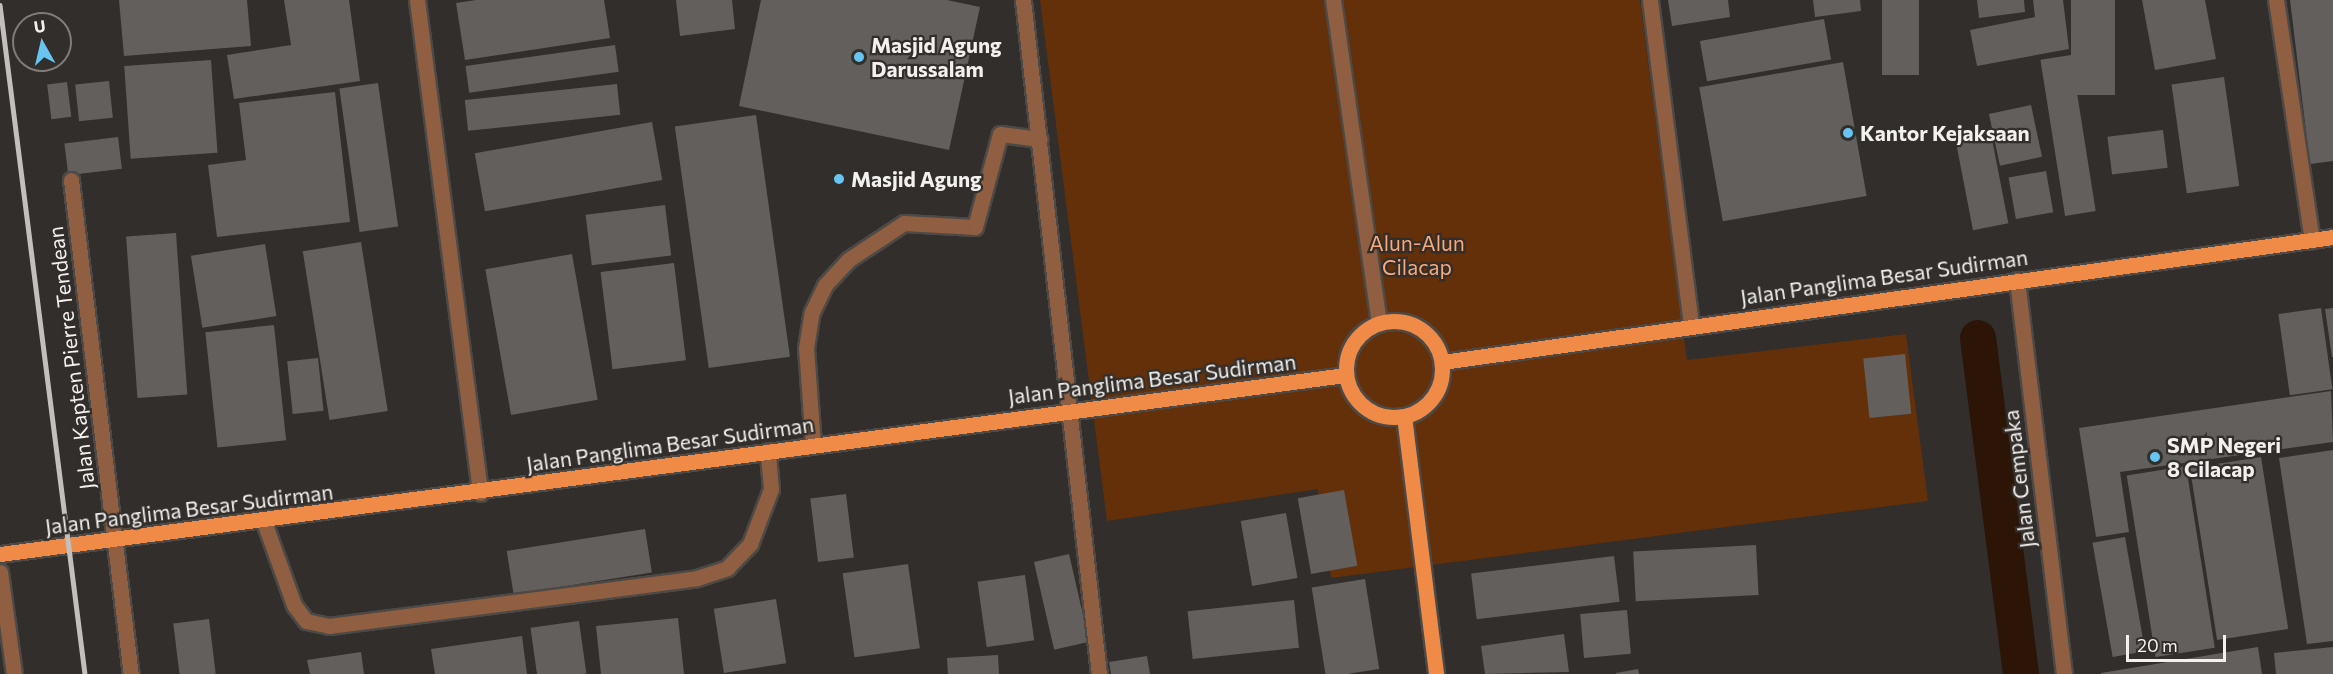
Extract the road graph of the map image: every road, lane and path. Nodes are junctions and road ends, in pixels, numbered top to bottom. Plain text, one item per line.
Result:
1 (417, 0) edge
2 (1023, 0) edge
3 (1334, 0) edge
4 (1650, 0) edge
5 (2276, 0) edge
6 (1040, 138) junction
7 (71, 180) dead end
8 (2333, 237) edge
9 (2312, 240) junction
10 (2017, 280) junction
11 (1379, 323) junction
12 (1691, 326) junction
13 (1442, 362) junction
14 (1346, 375) junction
15 (1071, 410) junction
16 (1404, 416) junction
17 (813, 445) junction
18 (768, 451) junction
19 (480, 493) junction
20 (264, 522) junction
21 (113, 539) junction
22 (0, 554) edge
23 (0, 572) edge
24 (14, 674) edge
25 (130, 674) edge
26 (1099, 674) edge
27 (1436, 674) edge
28 (2064, 674) edge

1 - 19 street
2 - 6 street
3 - 11 street
4 - 12 street
5 - 9 street
6 - 15 street
6 - 17 street
7 - 21 street, Jalan Kapten Pierre Tendean
8 - 9 main road, Jalan Panglima Besar Sudirman
9 - 10 main road, Jalan Panglima Besar Sudirman
10 - 12 main road, Jalan Panglima Besar Sudirman
10 - 28 street, Jalan Cempaka
11 - 13 main road
11 - 14 main road
12 - 13 main road, Jalan Panglima Besar Sudirman
13 - 16 main road
14 - 15 main road, Jalan Panglima Besar Sudirman
14 - 16 main road
15 - 17 main road, Jalan Panglima Besar Sudirman
15 - 26 street
16 - 27 main road
17 - 18 main road, Jalan Panglima Besar Sudirman
18 - 19 main road, Jalan Panglima Besar Sudirman
18 - 20 street
19 - 20 main road, Jalan Panglima Besar Sudirman
20 - 21 main road, Jalan Panglima Besar Sudirman
21 - 22 main road, Jalan Panglima Besar Sudirman
21 - 25 street, Jalan Kapten Pierre Tendean
23 - 24 street

